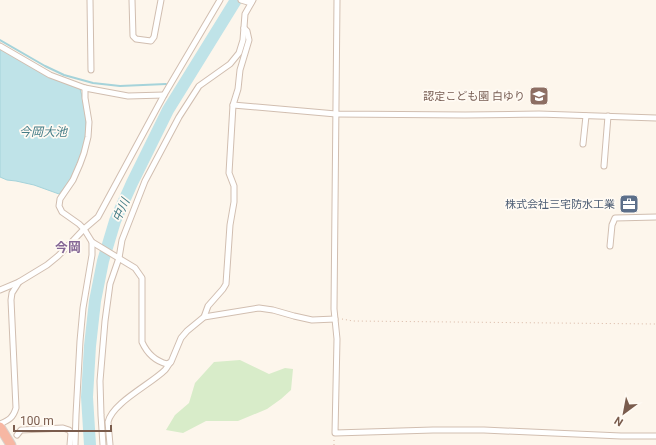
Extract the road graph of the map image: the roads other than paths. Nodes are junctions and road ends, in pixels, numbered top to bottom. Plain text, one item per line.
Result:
1 (90, 0) edge
2 (132, 0) edge
3 (161, 0) edge
4 (220, 0) edge
5 (241, 0) edge
6 (337, 0) edge
7 (250, 2) edge
8 (244, 28) junction
9 (0, 46) edge
10 (91, 70) dead end
11 (86, 88) junction
12 (164, 95) junction
13 (233, 105) junction
14 (336, 114) junction
15 (586, 116) junction
16 (608, 116) junction
17 (656, 118) edge
18 (583, 144) dead end
19 (604, 166) dead end
20 (656, 217) edge
21 (84, 229) junction
22 (93, 243) junction
23 (610, 246) dead end
24 (119, 258) junction
25 (19, 282) junction
26 (0, 290) edge
27 (204, 317) junction
28 (335, 319) junction
29 (170, 362) junction
30 (0, 426) edge
31 (17, 435) dead end
32 (656, 436) edge
33 (10, 445) edge
34 (70, 445) edge
35 (76, 445) edge
36 (103, 445) edge
37 (110, 445) edge

1 - 10 street
2 - 3 street
4 - 12 street
5 - 7 street
6 - 14 street
7 - 8 street
8 - 13 street
8 - 24 street
9 - 11 street
11 - 12 street
11 - 21 street
12 - 21 street
13 - 14 street
13 - 27 street
14 - 15 street
14 - 28 street
15 - 16 street
15 - 18 street
16 - 17 street
16 - 19 street
20 - 23 street
21 - 22 street
21 - 25 street
22 - 24 street
22 - 35 street
24 - 29 street
24 - 36 street
25 - 26 street
25 - 30 street
27 - 28 street
27 - 29 street
28 - 32 street
29 - 37 street
30 - 33 highway
31 - 34 street

